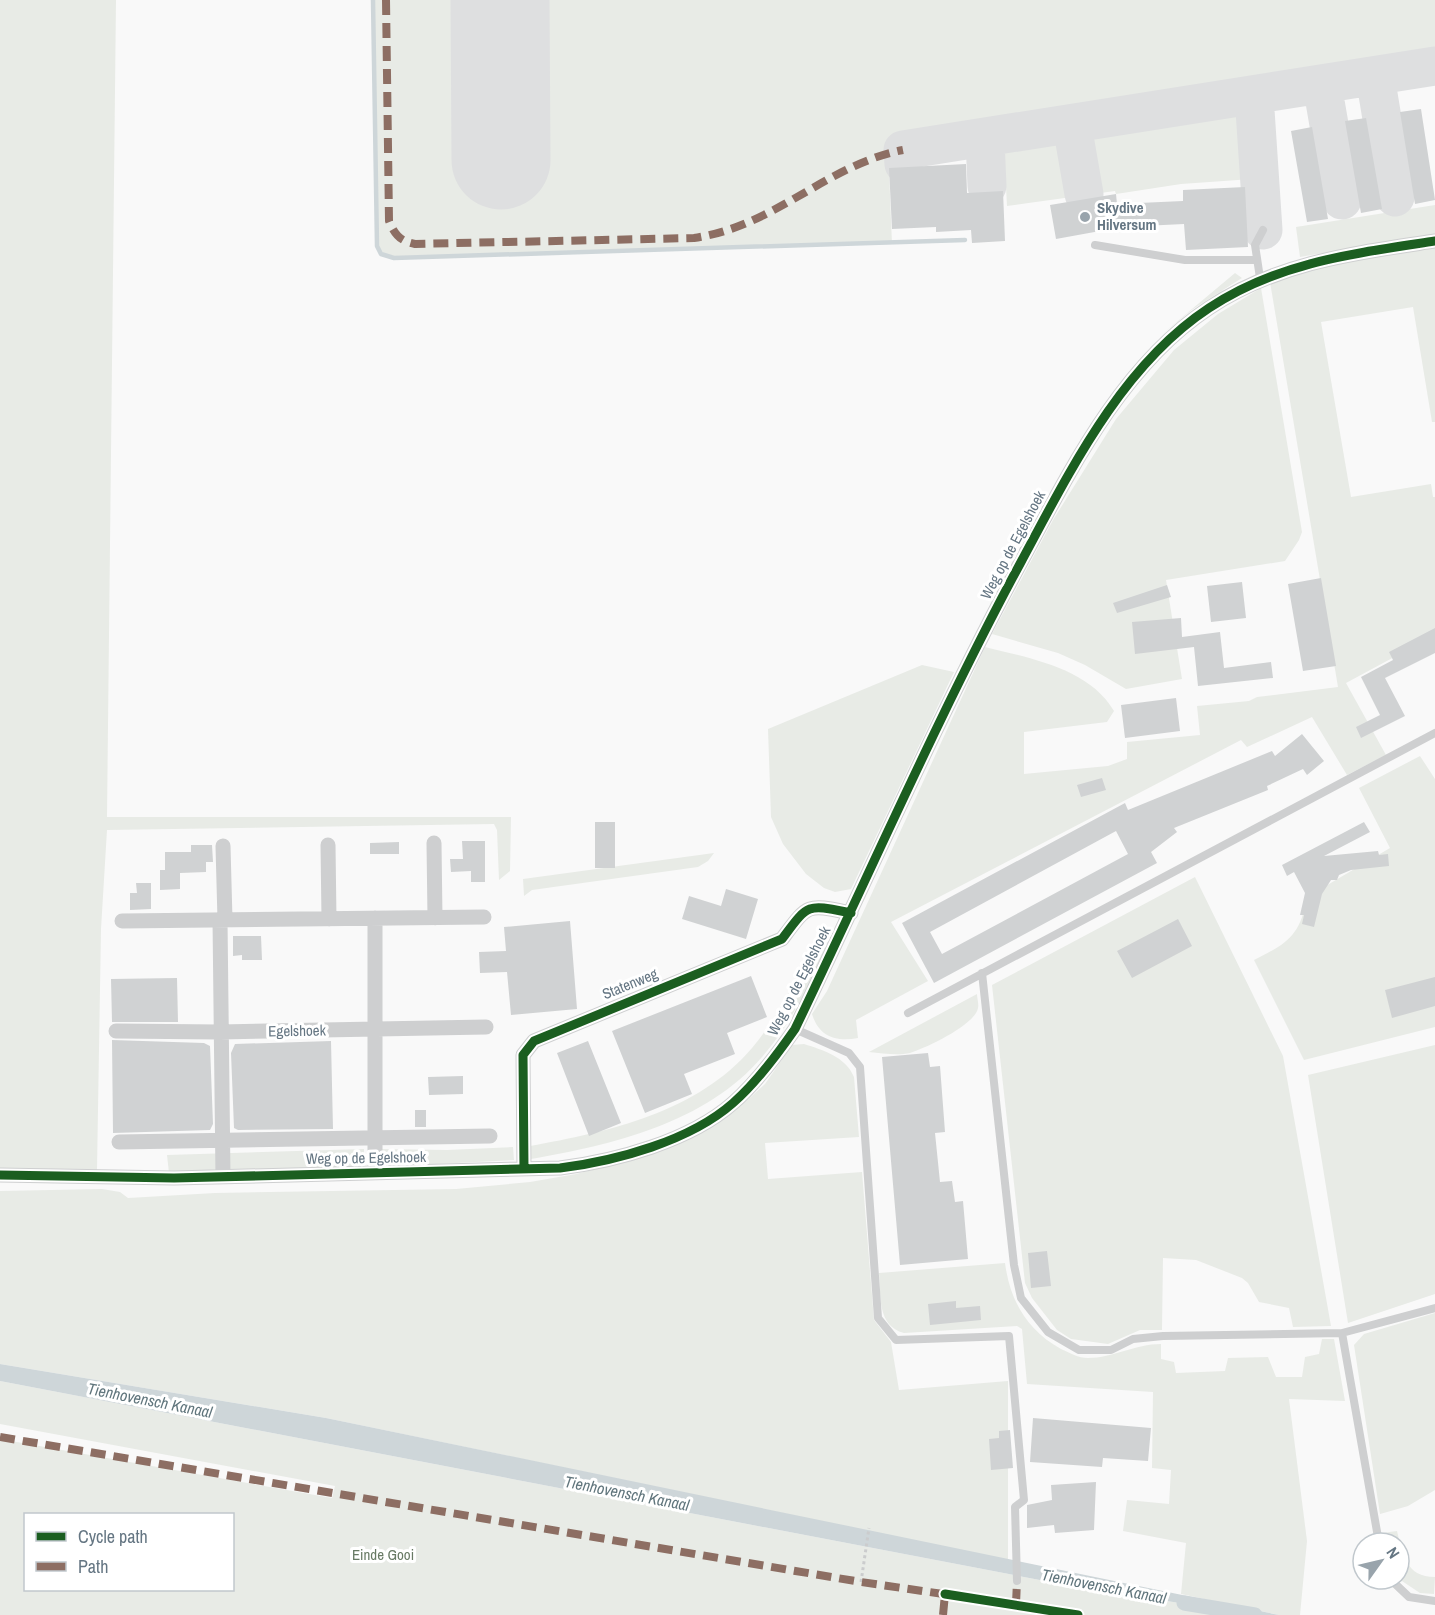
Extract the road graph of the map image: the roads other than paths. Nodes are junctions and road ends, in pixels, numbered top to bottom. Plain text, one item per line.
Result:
1 (1263, 230) dead end
2 (1435, 241) edge
3 (1095, 245) dead end
4 (1257, 260) junction
5 (1260, 278) junction
6 (1435, 733) edge
7 (434, 843) dead end
8 (328, 845) dead end
9 (223, 846) dead end
10 (850, 913) junction
11 (484, 917) dead end
12 (375, 918) junction
13 (435, 918) junction
14 (329, 919) junction
15 (223, 920) junction
16 (122, 921) dead end
17 (982, 973) junction
18 (908, 1013) dead end
19 (486, 1027) dead end
20 (375, 1029) junction
21 (795, 1029) junction
22 (116, 1031) dead end
23 (220, 1032) junction
24 (490, 1136) dead end
25 (374, 1137) junction
26 (223, 1140) junction
27 (119, 1142) dead end
28 (524, 1169) junction
29 (375, 1173) junction
30 (0, 1175) edge
31 (223, 1177) junction
32 (1435, 1308) edge
33 (1342, 1333) junction
34 (1377, 1531) edge
35 (1017, 1581) dead end
36 (1403, 1591) edge
37 (1435, 1601) edge

1 - 4 lane
2 - 5 street, Weg op de Egelshoek
3 - 4 lane
4 - 5 lane
5 - 10 street, Weg op de Egelshoek
6 - 17 lane
7 - 13 street
8 - 14 street
9 - 15 street
10 - 21 street, Weg op de Egelshoek
10 - 28 street, Statenweg
11 - 13 street
12 - 13 street
12 - 14 street
12 - 20 street
14 - 15 street
15 - 16 street
15 - 23 street
17 - 18 lane
17 - 33 lane
19 - 20 street, Egelshoek
20 - 23 street, Egelshoek
20 - 25 street
21 - 28 street, Weg op de Egelshoek
21 - 35 lane
22 - 23 street, Egelshoek
23 - 26 street
24 - 25 street
25 - 26 street
25 - 29 street
26 - 27 street
26 - 31 street
28 - 29 street, Weg op de Egelshoek
29 - 31 street, Weg op de Egelshoek
30 - 31 street, Weg op de Egelshoek
32 - 33 lane
33 - 34 lane
36 - 37 lane

